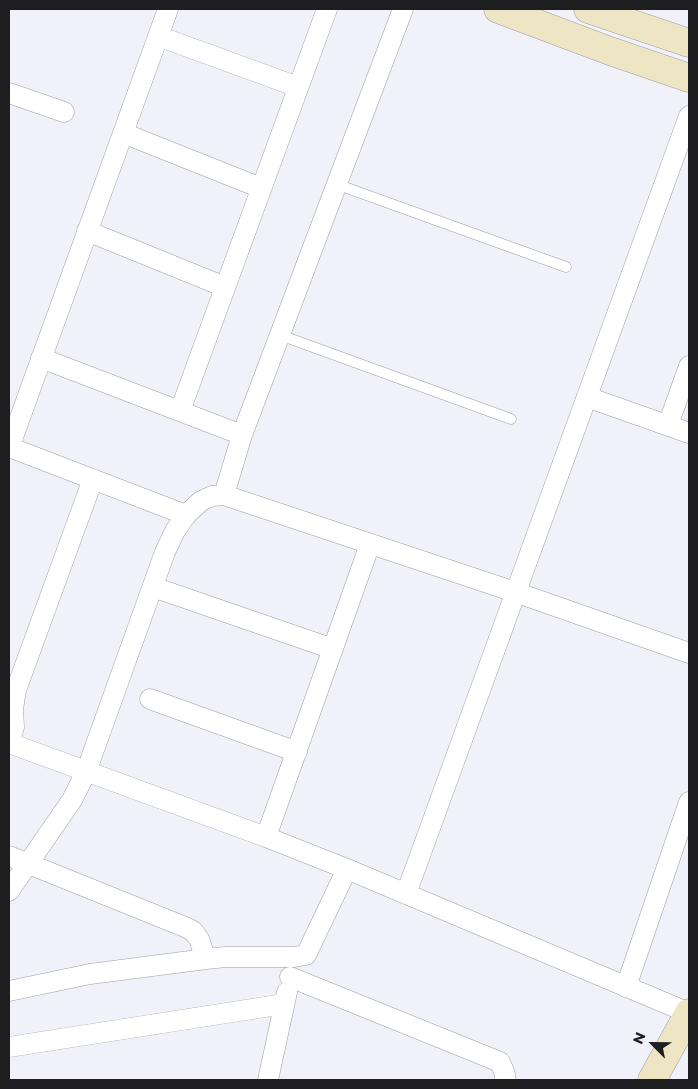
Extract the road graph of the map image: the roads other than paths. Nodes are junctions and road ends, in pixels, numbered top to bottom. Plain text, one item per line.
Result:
1 (168, 9) edge
2 (327, 9) edge
3 (403, 9) edge
4 (498, 9) edge
5 (588, 9) edge
6 (623, 14) edge
7 (158, 36) junction
8 (689, 43) edge
9 (689, 78) edge
10 (298, 87) junction
11 (9, 93) edge
12 (64, 112) dead end
13 (689, 116) edge
14 (123, 133) junction
15 (336, 184) junction
16 (261, 188) junction
17 (87, 231) junction
18 (566, 267) dead end
19 (225, 287) junction
20 (280, 335) junction
21 (41, 358) junction
22 (689, 366) edge
23 (587, 397) junction
24 (180, 411) junction
25 (511, 419) dead end
26 (14, 420) edge
27 (668, 425) junction
28 (689, 432) edge
29 (242, 435) junction
30 (9, 448) edge
31 (93, 479) junction
32 (224, 495) junction
33 (186, 515) junction
34 (370, 544) junction
35 (153, 587) junction
36 (515, 592) junction
37 (333, 649) junction
38 (689, 653) edge
39 (150, 699) dead end
40 (9, 743) edge
41 (297, 752) junction
42 (86, 772) junction
43 (689, 802) edge
44 (266, 837) junction
45 (9, 856) edge
46 (27, 864) junction
47 (347, 869) junction
48 (9, 891) edge
49 (406, 894) junction
50 (294, 957) junction
51 (206, 959) junction
52 (290, 977) junction
53 (626, 987) junction
54 (9, 992) edge
55 (284, 1004) junction
56 (689, 1013) edge
57 (9, 1047) edge
58 (268, 1080) edge
59 (505, 1080) edge
60 (652, 1080) edge

1 - 7 street
2 - 10 street
3 - 15 street
4 - 9 main road
5 - 6 main road
6 - 8 main road
7 - 10 street
7 - 14 street
10 - 16 street
11 - 12 street
13 - 23 street
14 - 16 street
14 - 17 street
15 - 18 lane
15 - 20 street
16 - 19 street
17 - 19 street
17 - 21 street
19 - 24 street
20 - 25 lane
20 - 29 street
21 - 24 street
21 - 26 street
22 - 27 street
23 - 27 street
23 - 36 street
24 - 29 street
26 - 30 street
27 - 28 street
29 - 32 street
30 - 31 street
31 - 33 street
31 - 40 street
32 - 33 street
32 - 34 street
33 - 35 street
34 - 36 street
34 - 37 street
35 - 37 street
35 - 42 street
36 - 38 street
36 - 49 street
37 - 41 street
39 - 41 street
40 - 42 street
41 - 44 street
42 - 44 street
42 - 46 street
43 - 53 street
44 - 47 street
45 - 46 street
46 - 48 street
46 - 51 street
47 - 49 street
47 - 50 street
49 - 53 street
50 - 51 street
50 - 52 street
51 - 54 street
52 - 55 street
52 - 59 street
53 - 56 street
55 - 57 street
55 - 58 street
56 - 60 main road

